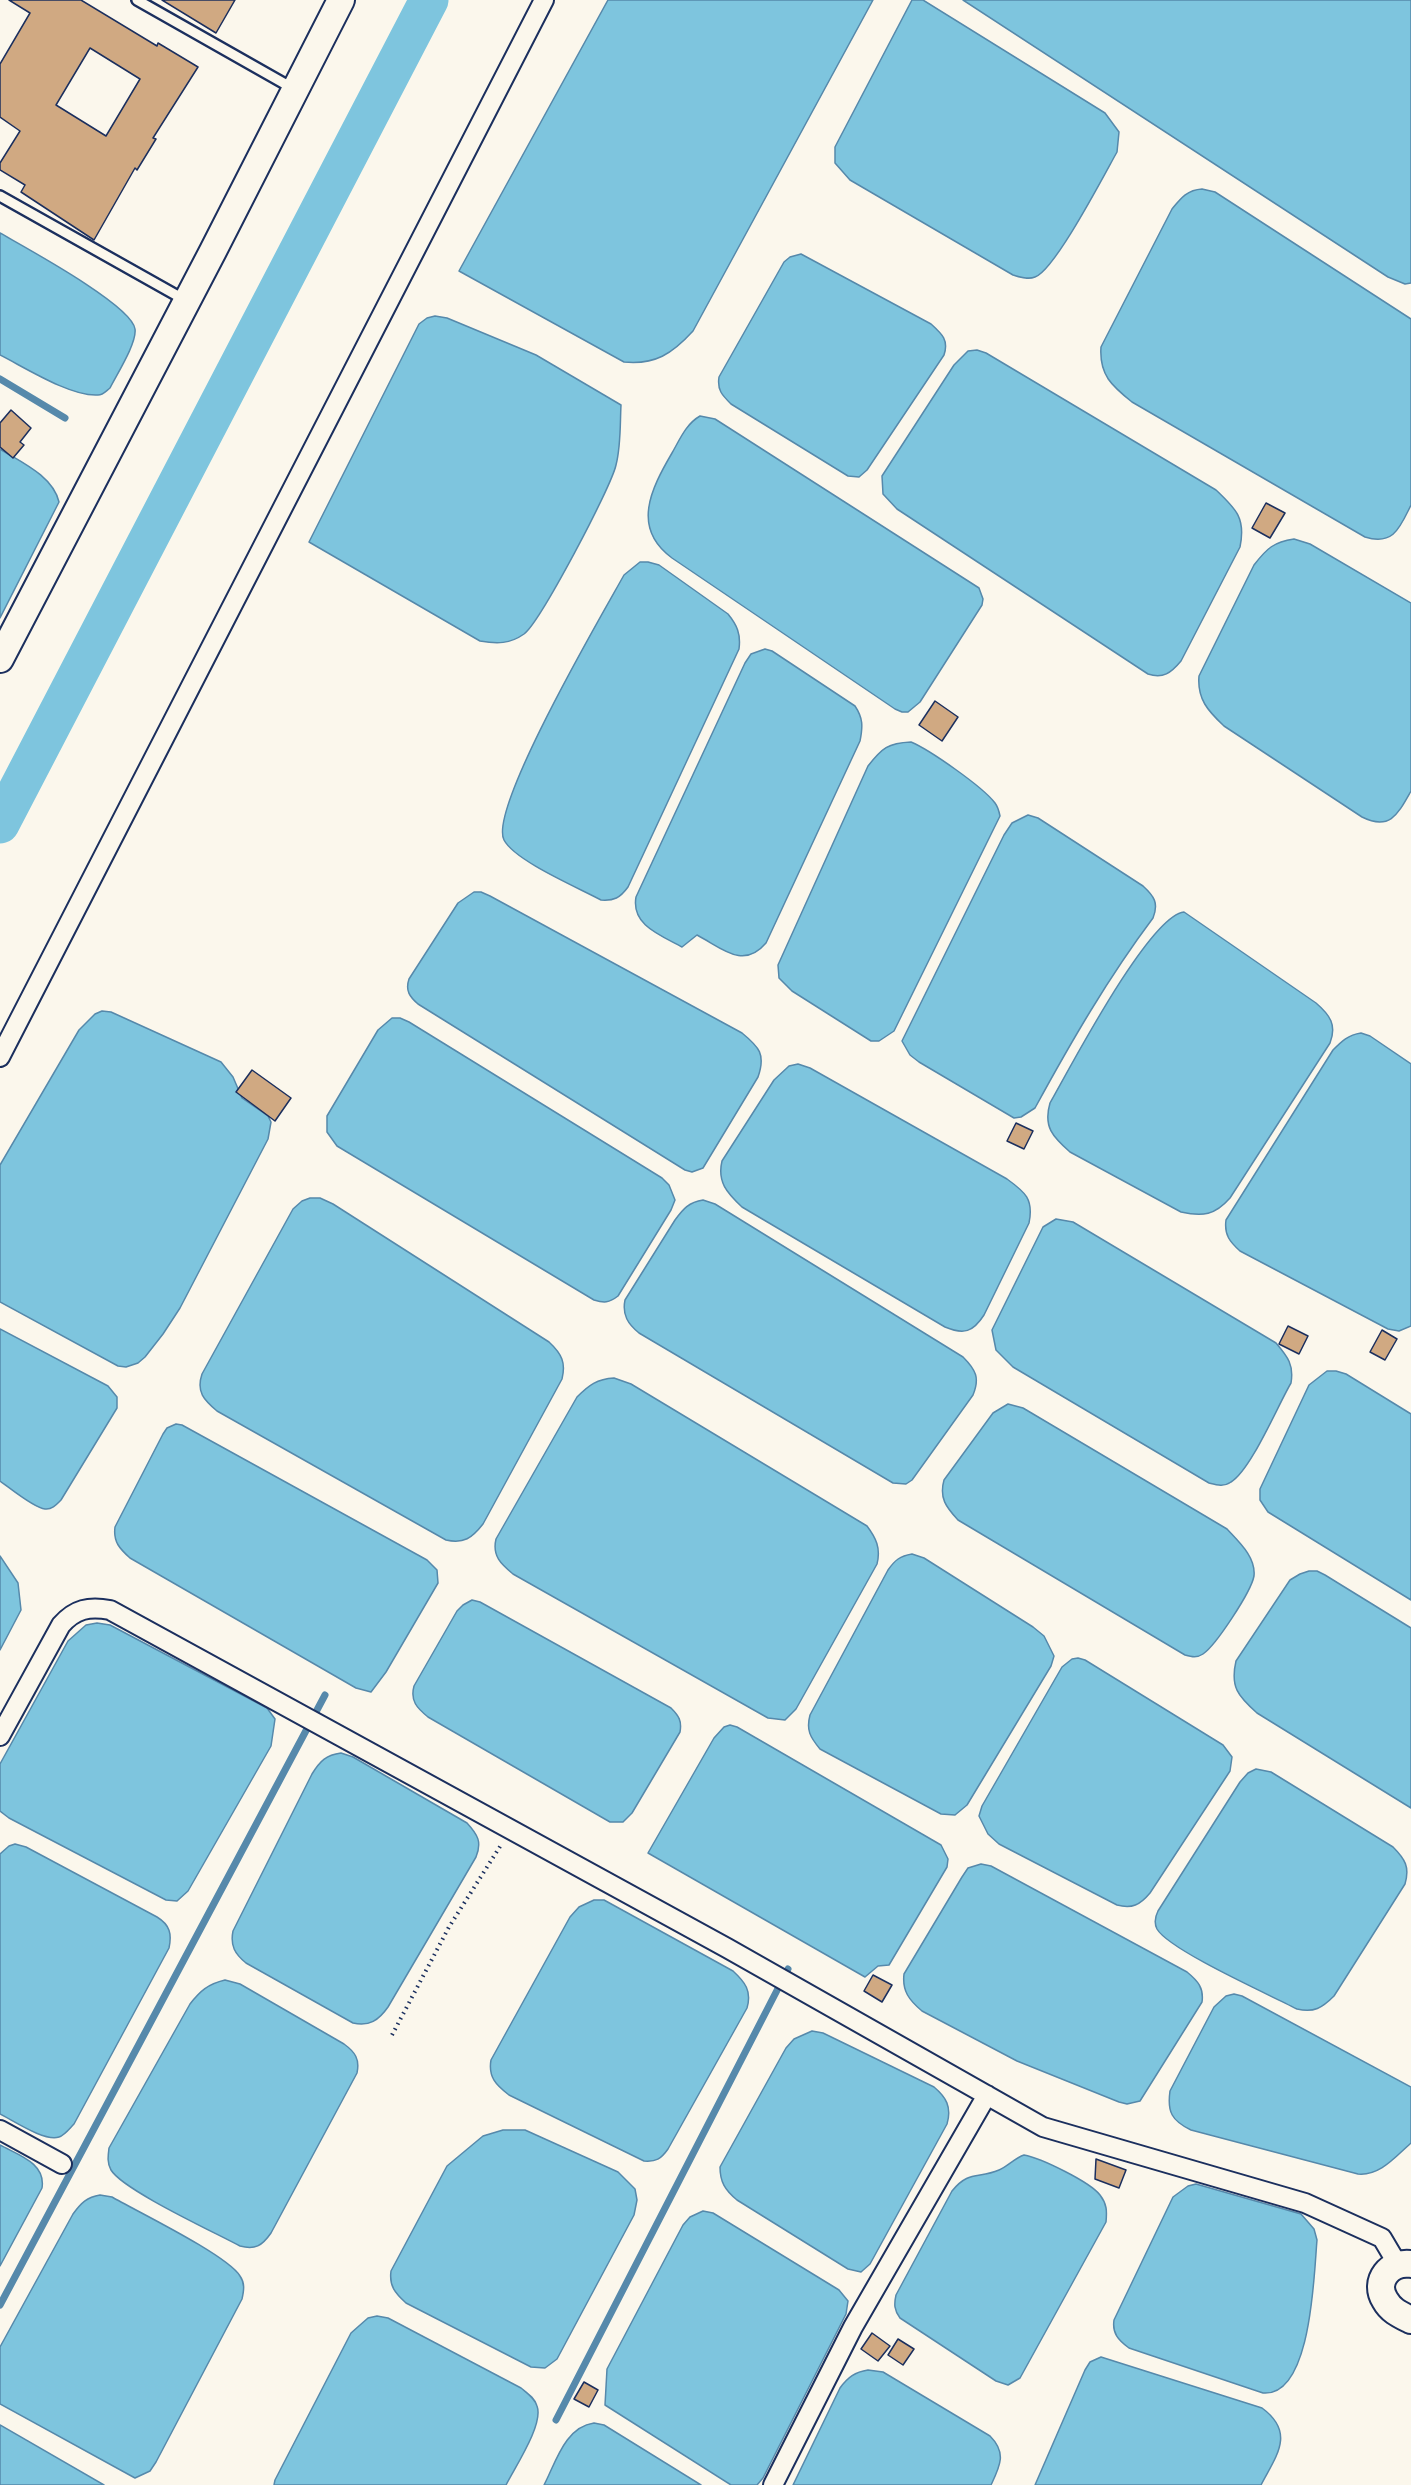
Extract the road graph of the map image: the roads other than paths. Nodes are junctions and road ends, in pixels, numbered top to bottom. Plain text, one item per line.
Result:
1 (136, 0) edge
2 (341, 0) edge
3 (544, 0) edge
4 (295, 90) junction
5 (0, 196) edge
6 (187, 302) junction
7 (0, 659) edge
8 (0, 1057) edge
9 (0, 1736) edge
10 (987, 2096) junction
11 (0, 2130) edge
12 (62, 2164) dead end
13 (1405, 2264) edge
14 (1411, 2320) edge
15 (773, 2485) edge

1 - 4 lane
2 - 4 street
3 - 8 street
4 - 6 street
5 - 6 lane
6 - 7 street
9 - 10 street
10 - 13 street
10 - 15 street
11 - 12 street
13 - 14 street

